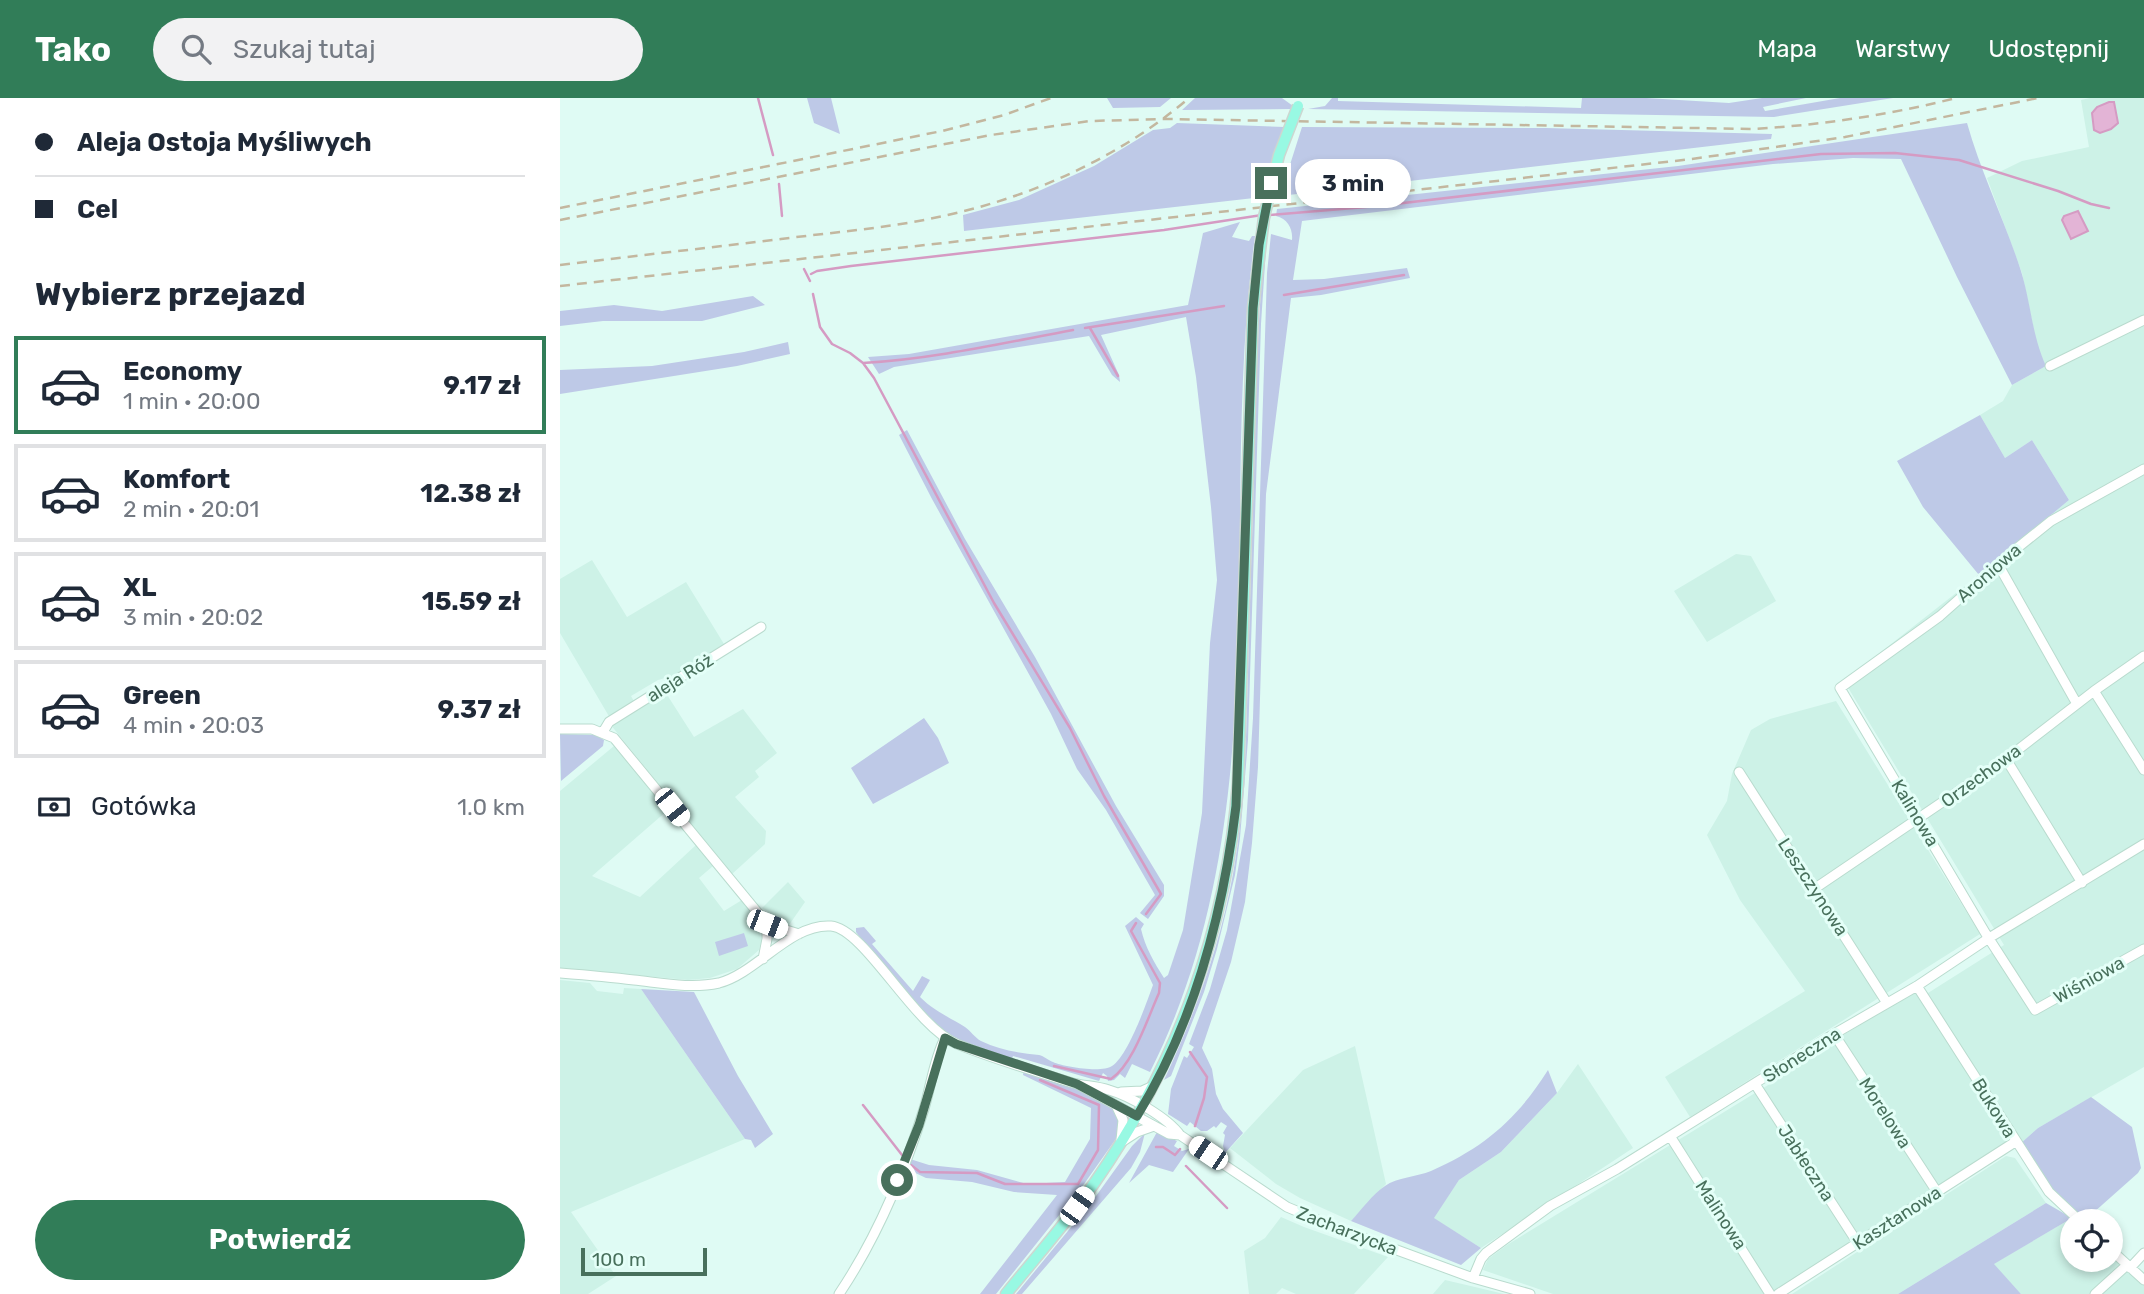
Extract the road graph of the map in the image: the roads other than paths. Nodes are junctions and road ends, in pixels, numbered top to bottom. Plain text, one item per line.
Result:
1 (1300, 102) edge
2 (2144, 320) edge
3 (2050, 366) dead end
4 (2144, 469) edge
5 (1999, 566) junction
6 (761, 627) dead end
7 (2144, 656) edge
8 (1840, 688) joint
9 (2094, 691) junction
10 (2077, 704) junction
11 (560, 729) edge
12 (603, 732) junction
13 (2006, 759) junction
14 (2144, 770) edge
15 (1739, 772) dead end
16 (1918, 818) junction
17 (2144, 844) edge
18 (2082, 883) junction
19 (1814, 889) junction
20 (767, 924) junction
21 (799, 934) junction
22 (1989, 938) junction
23 (2144, 949) edge
24 (763, 959) junction
25 (560, 974) edge
26 (1917, 986) junction
27 (1888, 1003) junction
28 (1834, 1034) junction
29 (945, 1038) junction
30 (1077, 1084) junction
31 (1755, 1084) junction
32 (1153, 1086) junction
33 (1117, 1092) junction
34 (1116, 1105) junction
35 (1140, 1111) junction
36 (1154, 1126) junction
37 (1180, 1135) junction
38 (1670, 1136) junction
39 (1121, 1142) junction
40 (2015, 1142) junction
41 (1937, 1192) junction
42 (2067, 1209) edge
43 (1857, 1242) junction
44 (2144, 1253) edge
45 (2123, 1261) edge
46 (2129, 1266) junction
47 (1473, 1278) junction
48 (2144, 1280) edge
49 (839, 1294) edge
50 (1006, 1294) edge
51 (1530, 1294) edge
52 (1770, 1294) edge
53 (1778, 1294) edge
54 (2095, 1294) edge

1 - 32 main road, bridge
2 - 3 street
4 - 5 street, Aroniowa
5 - 8 street, Aroniowa
5 - 10 street
6 - 12 street, aleja Róż
7 - 9 street, Orzechowa
8 - 16 street, Kalinowa
9 - 10 street, Orzechowa
9 - 14 street
10 - 13 street, Orzechowa
11 - 12 street
12 - 20 street
13 - 16 street, Orzechowa
13 - 18 street
15 - 19 street, Leszczynowa
16 - 19 street, Orzechowa
16 - 22 street, Kalinowa
17 - 18 street, Słoneczna
18 - 22 street, Słoneczna
19 - 27 street, Leszczynowa
20 - 21 street
20 - 24 street
21 - 24 street
21 - 29 street
22 - 23 street, Wiśniowa
22 - 26 street, Słoneczna
24 - 25 street
26 - 27 street, Słoneczna
26 - 40 street, Bukowa
27 - 28 street, Słoneczna
28 - 31 street, Słoneczna
28 - 41 street, Morelowa
29 - 30 street, Zacharzycka
29 - 49 street
30 - 33 street, Zacharzycka
30 - 34 street, Zacharzycka
31 - 38 street, Słoneczna
31 - 43 street, Jabłeczna
32 - 33 street
32 - 35 main road
33 - 35 street, Zacharzycka
34 - 35 street, Zacharzycka
34 - 39 street
35 - 36 street, Zacharzycka
35 - 37 street, Zacharzycka
35 - 39 main road
36 - 37 street, Zacharzycka
36 - 39 street
37 - 47 street, Zacharzycka
38 - 47 street, Słoneczna
38 - 52 street, Malinowa
39 - 50 main road
40 - 41 street, Kasztanowa
40 - 42 street, Bukowa
41 - 43 street, Kasztanowa
43 - 53 street, Kasztanowa
44 - 46 street
45 - 46 street
46 - 48 street
46 - 54 street
47 - 51 street, Zacharzycka

